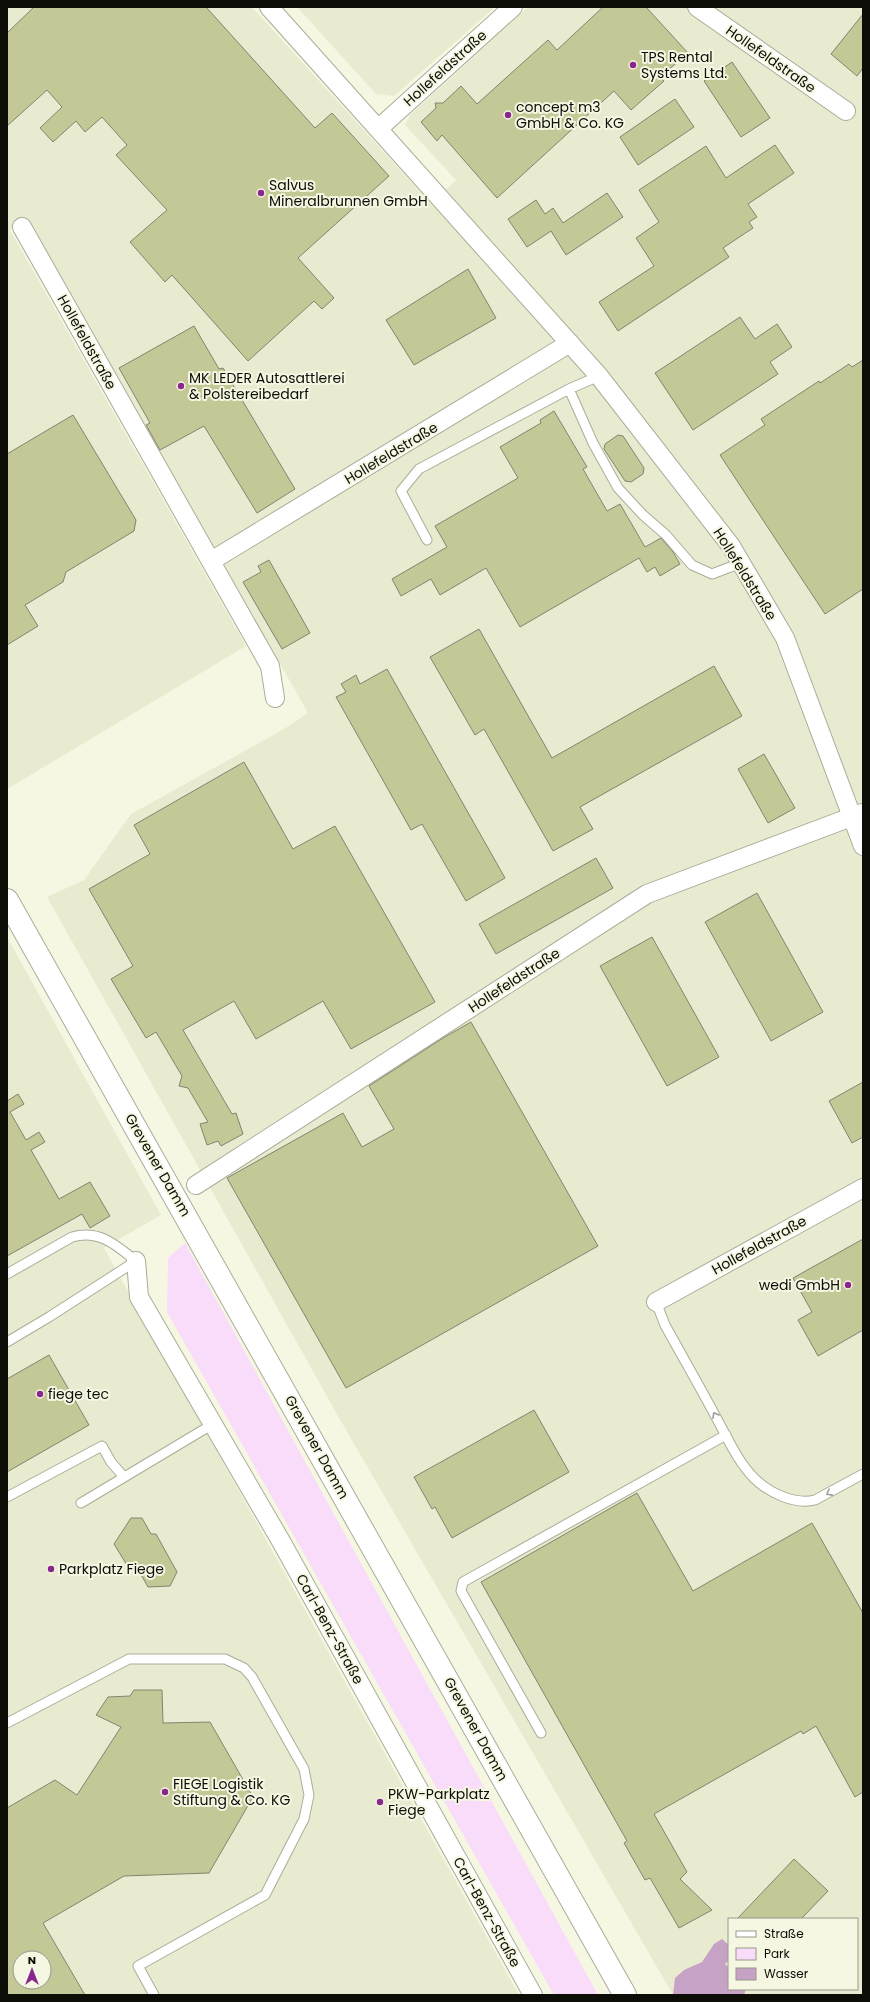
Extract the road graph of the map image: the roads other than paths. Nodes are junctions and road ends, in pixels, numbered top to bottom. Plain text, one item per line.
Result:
1 (269, 7) edge
2 (512, 7) edge
3 (697, 7) edge
4 (846, 111) dead end
5 (378, 129) junction
6 (22, 227) dead end
7 (570, 343) junction
8 (599, 376) junction
9 (569, 389) junction
10 (427, 540) dead end
11 (211, 561) junction
12 (741, 563) junction
13 (275, 698) dead end
14 (858, 815) edge
15 (863, 846) edge
16 (7, 900) edge
17 (196, 1185) dead end
18 (863, 1188) edge
19 (136, 1261) junction
20 (7, 1274) edge
21 (656, 1302) joint
22 (7, 1342) edge
23 (213, 1424) junction
24 (726, 1435) junction
25 (863, 1474) edge
26 (124, 1477) junction
27 (7, 1497) edge
28 (81, 1503) dead end
29 (7, 1723) edge
30 (541, 1733) dead end
31 (154, 1995) edge
32 (533, 1995) edge
33 (625, 1995) edge

1 - 5 street, Hollefeldstraße
2 - 5 street, Hollefeldstraße
3 - 4 street, Hollefeldstraße
5 - 7 street, Hollefeldstraße
6 - 11 street, Hollefeldstraße
7 - 8 street, Hollefeldstraße
7 - 11 street, Hollefeldstraße
8 - 9 lane
8 - 12 street, Hollefeldstraße
9 - 10 lane
9 - 12 lane
11 - 13 street, Hollefeldstraße
12 - 14 street, Hollefeldstraße
14 - 15 street, Hollefeldstraße
14 - 17 street, Hollefeldstraße
16 - 33 main road, Grevener Damm
18 - 21 street, Hollefeldstraße
19 - 20 lane
19 - 22 lane
19 - 23 street, Carl-Benz-Straße
24 -> 21 lane
23 - 26 lane
23 - 32 street, Carl-Benz-Straße
25 -> 24 lane
24 - 30 lane
26 - 27 lane
26 - 28 lane
29 - 31 lane

